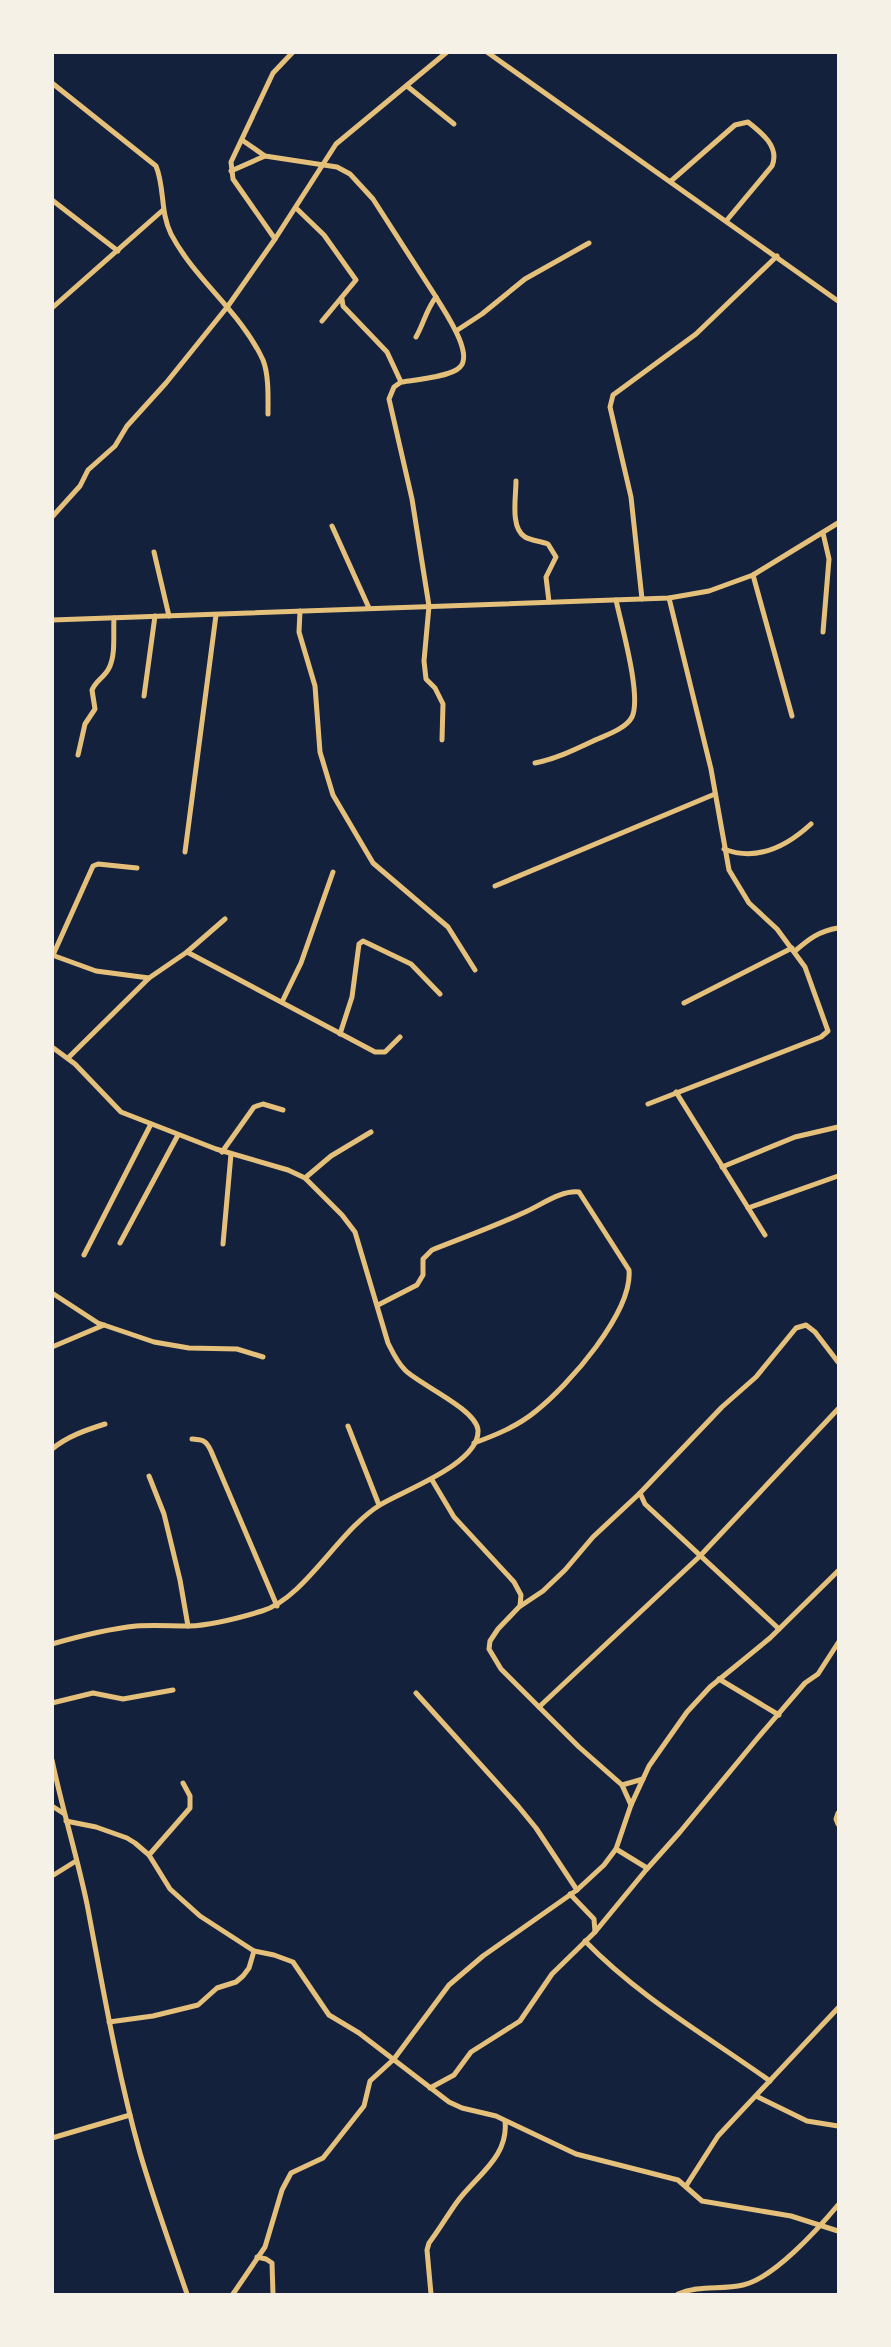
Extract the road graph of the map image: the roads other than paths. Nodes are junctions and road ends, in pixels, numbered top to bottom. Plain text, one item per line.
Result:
1 (293, 52) edge
2 (447, 52) edge
3 (486, 52) edge
4 (52, 83) edge
5 (407, 86) junction
6 (454, 124) dead end
7 (242, 140) junction
8 (265, 156) junction
9 (323, 165) junction
10 (231, 171) junction
11 (671, 181) junction
12 (52, 200) edge
13 (296, 208) junction
14 (163, 210) junction
15 (727, 220) junction
16 (275, 239) junction
17 (589, 243) dead end
18 (118, 251) junction
19 (777, 256) junction
20 (436, 297) junction
21 (342, 299) junction
22 (838, 301) edge
23 (228, 306) junction
24 (52, 308) edge
25 (322, 321) dead end
26 (456, 331) junction
27 (416, 337) dead end
28 (401, 382) junction
29 (268, 414) dead end
30 (516, 481) dead end
31 (52, 517) edge
32 (838, 523) edge
33 (332, 526) dead end
34 (823, 533) junction
35 (154, 552) dead end
36 (753, 575) junction
37 (669, 598) junction
38 (642, 599) junction
39 (616, 600) junction
40 (549, 602) junction
41 (429, 606) junction
42 (369, 608) junction
43 (300, 611) junction
44 (216, 615) junction
45 (155, 616) junction
46 (169, 616) junction
47 (114, 618) junction
48 (52, 620) edge
49 (823, 632) dead end
50 (144, 696) dead end
51 (792, 716) dead end
52 (442, 740) dead end
53 (78, 755) dead end
54 (535, 763) dead end
55 (715, 794) junction
56 (811, 824) dead end
57 (724, 849) junction
58 (185, 852) dead end
59 (137, 868) dead end
60 (333, 872) dead end
61 (495, 886) dead end
62 (225, 919) dead end
63 (838, 928) edge
64 (793, 949) junction
65 (187, 952) junction
66 (53, 955) edge
67 (475, 970) dead end
68 (149, 978) junction
69 (440, 994) dead end
70 (282, 1002) junction
71 (684, 1003) dead end
72 (341, 1034) junction
73 (400, 1037) dead end
74 (52, 1047) edge
75 (68, 1058) junction
76 (676, 1092) junction
77 (648, 1104) dead end
78 (283, 1110) dead end
79 (150, 1124) junction
80 (838, 1127) edge
81 (371, 1132) dead end
82 (178, 1135) junction
83 (222, 1152) junction
84 (231, 1154) junction
85 (722, 1167) junction
86 (838, 1176) edge
87 (305, 1178) junction
88 (748, 1208) junction
89 (765, 1235) dead end
90 (120, 1243) dead end
91 (223, 1244) dead end
92 (84, 1255) dead end
93 (52, 1293) edge
94 (378, 1305) junction
95 (104, 1325) junction
96 (52, 1348) edge
97 (263, 1357) dead end
98 (838, 1362) edge
99 (838, 1409) edge
100 (105, 1424) dead end
101 (348, 1426) dead end
102 (192, 1439) dead end
103 (473, 1443) junction
104 (52, 1449) edge
105 (149, 1476) dead end
106 (432, 1480) junction
107 (640, 1493) junction
108 (630, 1503) junction
109 (646, 1504) junction
110 (379, 1505) junction
111 (699, 1556) junction
112 (838, 1571) edge
113 (521, 1595) junction
114 (536, 1595) junction
115 (276, 1606) junction
116 (519, 1607) junction
117 (188, 1626) junction
118 (779, 1629) junction
119 (838, 1643) edge
120 (52, 1644) edge
121 (719, 1679) junction
122 (173, 1690) dead end
123 (415, 1693) dead end
124 (52, 1703) edge
125 (540, 1707) junction
126 (779, 1714) junction
127 (52, 1760) edge
128 (643, 1779) junction
129 (183, 1783) dead end
130 (622, 1785) junction
131 (631, 1805) junction
132 (52, 1806) edge
133 (63, 1813) junction
134 (838, 1813) edge
135 (66, 1821) junction
136 (82, 1824) junction
137 (838, 1824) edge
138 (68, 1834) junction
139 (616, 1849) junction
140 (149, 1856) junction
141 (76, 1861) junction
142 (647, 1868) junction
143 (52, 1876) edge
144 (577, 1889) junction
145 (570, 1894) junction
146 (606, 1918) junction
147 (594, 1919) junction
148 (595, 1931) junction
149 (585, 1941) junction
150 (254, 1951) junction
151 (838, 2008) edge
152 (109, 2022) junction
153 (394, 2059) junction
154 (770, 2081) junction
155 (430, 2088) junction
156 (756, 2096) junction
157 (130, 2115) junction
158 (505, 2121) junction
159 (838, 2126) edge
160 (52, 2138) edge
161 (686, 2186) junction
162 (838, 2205) edge
163 (821, 2226) junction
164 (838, 2231) edge
165 (257, 2258) junction
166 (743, 2285) junction
167 (185, 2294) edge
168 (233, 2294) edge
169 (273, 2294) edge
170 (431, 2294) edge
171 (678, 2294) edge
172 (743, 2294) edge

1 - 7 street
2 - 5 street
3 - 11 street
4 - 14 street
5 - 6 street
5 - 9 street
7 - 8 street
7 - 10 street
8 - 9 street
8 - 10 street
9 - 13 street
9 - 20 street
10 - 16 street
11 - 15 street
11 - 15 street
12 - 18 street
13 - 16 street
13 - 21 street
14 - 18 street
14 - 23 street
15 - 19 street
16 - 23 street
17 - 26 street
18 - 24 street
19 - 22 street
19 - 38 street
20 - 26 street
20 - 27 street
21 - 25 street
21 - 28 street
23 - 29 street
23 - 31 street
26 - 28 street
28 - 41 street
30 - 40 street
32 - 34 street
33 - 42 street
34 - 36 street
34 - 49 street
35 - 46 street
36 - 37 street
36 - 51 street
37 - 38 street
37 - 55 street
38 - 39 street
39 - 40 street
39 - 54 street
40 - 41 street
41 - 42 street
41 - 52 street
42 - 43 street
43 - 44 street
43 - 67 street
44 - 46 street
44 - 58 street
45 - 46 street
45 - 47 street
45 - 50 street
47 - 48 street
47 - 53 street
55 - 57 street
55 - 61 street
56 - 57 street
57 - 64 street
59 - 66 street
60 - 70 street
62 - 65 street
63 - 64 street
64 - 71 street
64 - 76 street
65 - 68 street
65 - 70 street
66 - 68 street
68 - 75 street
69 - 72 street
70 - 72 street
72 - 73 street
74 - 75 street
75 - 79 street
76 - 77 street
76 - 85 street
78 - 83 street
79 - 82 street
79 - 92 street
80 - 85 street
81 - 87 street
82 - 83 street
82 - 90 street
83 - 84 street
84 - 87 street
84 - 91 street
85 - 88 street
86 - 88 street
87 - 94 street
88 - 89 street
93 - 95 street
94 - 103 street
94 - 103 street
95 - 96 street
95 - 97 street
98 - 107 street
99 - 111 street
100 - 104 street
101 - 110 street
102 - 115 street
103 - 106 street
105 - 117 street
106 - 110 street
106 - 113 street
107 - 108 street
107 - 109 street
108 - 109 street
108 - 114 street
109 - 111 street
110 - 115 street
111 - 118 street
111 - 125 street
112 - 118 street
113 - 114 street
113 - 116 street
114 - 116 street
115 - 117 street
116 - 125 street
117 - 120 street
118 - 121 street
119 - 126 street
121 - 126 street
121 - 128 street
122 - 124 street
123 - 144 street
125 - 130 street
126 - 142 street
127 - 133 street
128 - 130 street
128 - 131 street
129 - 140 street
130 - 131 street
131 - 139 street
132 - 133 street
133 - 135 street
134 - 137 street
135 - 136 street
135 - 138 street
136 - 138 street
136 - 140 street
138 - 141 street
139 - 142 street
139 - 144 street
140 - 150 street
141 - 143 street
141 - 152 street
142 - 146 street
144 - 145 street
145 - 147 street
145 - 153 street
146 - 147 street
146 - 148 street
147 - 148 street
148 - 149 street
149 - 154 street
149 - 155 street
150 - 152 street
150 - 153 street
151 - 154 street
152 - 157 street
153 - 155 street
153 - 165 street
154 - 156 street
155 - 158 street
156 - 159 street
156 - 161 street
157 - 160 street
157 - 167 street
158 - 161 street
158 - 170 street
161 - 163 street
162 - 163 street
163 - 164 street
163 - 166 street
165 - 168 street
165 - 169 street
166 - 171 street
166 - 172 street

